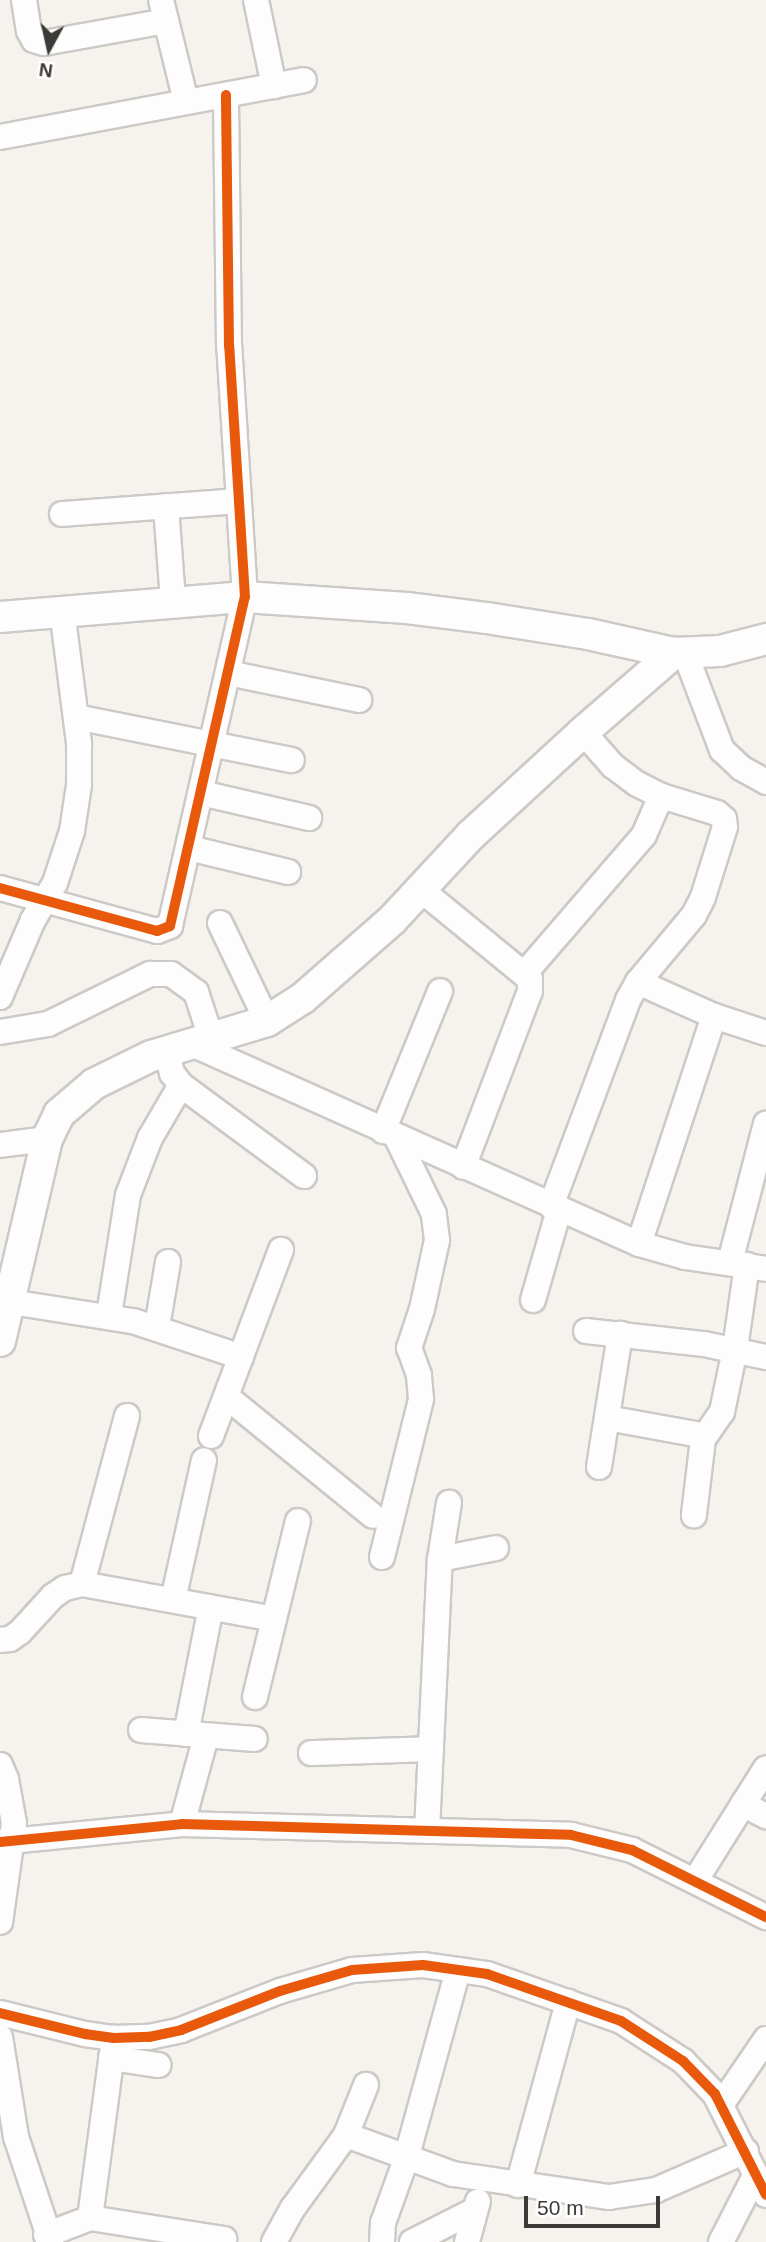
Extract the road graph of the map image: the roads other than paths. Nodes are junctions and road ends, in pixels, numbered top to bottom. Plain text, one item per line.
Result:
1 (24, 0) edge
2 (256, 0) edge
3 (164, 10) edge
4 (304, 80) dead end
5 (274, 86) junction
6 (226, 95) junction
7 (186, 102) junction
8 (0, 137) edge
9 (238, 501) junction
10 (166, 506) junction
11 (62, 514) dead end
12 (245, 597) junction
13 (173, 601) junction
14 (62, 611) junction
15 (0, 617) edge
16 (766, 639) edge
17 (680, 653) junction
18 (228, 673) junction
19 (359, 700) dead end
20 (76, 717) junction
21 (583, 732) junction
22 (212, 742) junction
23 (292, 760) dead end
24 (766, 782) edge
25 (201, 793) junction
26 (661, 796) junction
27 (309, 818) dead end
28 (189, 848) junction
29 (288, 872) dead end
30 (0, 888) edge
31 (421, 889) junction
32 (44, 902) junction
33 (220, 923) dead end
34 (525, 973) junction
35 (638, 982) junction
36 (440, 991) dead end
37 (0, 996) edge
38 (714, 1016) junction
39 (267, 1021) junction
40 (0, 1032) edge
41 (766, 1033) edge
42 (190, 1044) junction
43 (181, 1085) junction
44 (766, 1124) edge
45 (390, 1133) junction
46 (47, 1139) junction
47 (0, 1145) edge
48 (463, 1167) junction
49 (304, 1176) dead end
50 (555, 1208) junction
51 (639, 1244) junction
52 (281, 1250) dead end
53 (168, 1262) dead end
54 (748, 1266) edge
55 (9, 1267) edge
56 (533, 1300) dead end
57 (10, 1302) junction
58 (109, 1315) junction
59 (157, 1327) junction
60 (586, 1331) dead end
61 (620, 1335) junction
62 (0, 1341) edge
63 (735, 1349) junction
64 (241, 1357) junction
65 (766, 1357) edge
66 (227, 1396) junction
67 (127, 1416) dead end
68 (607, 1419) junction
69 (211, 1436) dead end
70 (703, 1439) junction
71 (204, 1460) dead end
72 (599, 1466) dead end
73 (449, 1503) dead end
74 (694, 1515) dead end
75 (373, 1516) dead end
76 (298, 1521) dead end
77 (496, 1548) dead end
78 (382, 1557) dead end
79 (440, 1559) junction
80 (82, 1584) junction
81 (173, 1600) junction
82 (211, 1607) junction
83 (274, 1619) junction
84 (0, 1640) edge
85 (255, 1697) dead end
86 (141, 1730) dead end
87 (196, 1735) junction
88 (255, 1739) dead end
89 (431, 1749) junction
90 (311, 1753) dead end
91 (0, 1765) edge
92 (766, 1768) edge
93 (743, 1804) junction
94 (766, 1816) edge
95 (182, 1824) junction
96 (427, 1831) junction
97 (9, 1835) edge
98 (695, 1881) junction
99 (766, 1917) edge
100 (0, 1922) edge
101 (458, 1970) junction
102 (568, 2001) junction
103 (0, 2013) edge
104 (0, 2037) edge
105 (766, 2039) edge
106 (113, 2048) junction
107 (158, 2066) dead end
108 (366, 2085) dead end
109 (721, 2105) junction
110 (346, 2135) junction
111 (746, 2151) junction
112 (406, 2159) junction
113 (483, 2180) junction
114 (518, 2185) junction
115 (761, 2185) edge
116 (475, 2210) junction
117 (90, 2218) junction
118 (49, 2238) edge
119 (224, 2239) dead end
120 (274, 2242) edge
121 (382, 2242) edge
122 (412, 2242) edge
123 (467, 2242) edge
124 (722, 2242) edge

1 - 3 street
2 - 5 street
3 - 7 street
4 - 5 street
5 - 6 street
6 - 7 street
6 - 9 street
7 - 8 street
9 - 10 street
9 - 12 street
10 - 11 street
10 - 13 street
12 - 13 main road
12 - 17 main road
12 - 18 street
13 - 14 main road
14 - 15 main road
14 - 20 street
16 - 17 main road
17 - 21 main road
17 - 24 street
18 - 19 street
18 - 22 street
20 - 22 street
20 - 32 street
21 - 26 street
21 - 31 main road
22 - 23 street
22 - 25 street
25 - 27 street
25 - 28 street
26 - 34 street
26 - 35 street
28 - 29 street
28 - 32 street
30 - 32 street
31 - 34 street
31 - 39 main road
32 - 37 street
33 - 39 street
34 - 48 street
35 - 38 street
35 - 50 street
36 - 45 street
38 - 41 street
38 - 51 street
39 - 42 main road
40 - 42 street
42 - 43 street
42 - 45 street
42 - 46 main road
43 - 49 street
43 - 58 street
44 - 54 street
45 - 48 street
45 - 78 street
46 - 47 street
46 - 55 main road
48 - 50 street
50 - 51 street
50 - 56 street
51 - 54 street
52 - 64 street
53 - 59 street
54 - 63 street
55 - 57 main road
57 - 58 street
57 - 62 main road
58 - 59 street
59 - 64 street
60 - 61 street
61 - 63 street
61 - 68 street
63 - 65 street
63 - 70 street
64 - 66 street
66 - 69 street
66 - 75 street
67 - 80 street
68 - 70 street
68 - 72 street
70 - 74 street
71 - 81 street
73 - 79 street
76 - 83 street
77 - 79 street
79 - 89 street
80 - 81 street
80 - 84 street
81 - 82 street
82 - 83 street
82 - 87 street
83 - 85 street
86 - 87 street
87 - 88 street
87 - 95 street
89 - 90 street
89 - 96 street
91 - 97 street
92 - 93 street
93 - 94 street
93 - 98 street
95 - 96 street
95 - 97 street
96 - 98 street
97 - 100 street
98 - 99 street
101 - 102 street
101 - 106 street
101 - 112 street
102 - 109 street
102 - 114 street
103 - 106 street
104 - 118 street
105 - 109 street
106 - 107 street
106 - 117 street
108 - 110 street
109 - 111 street
110 - 112 street
110 - 120 street
111 - 114 street
111 - 115 street
112 - 113 street
112 - 121 street
113 - 114 street
113 - 116 street
115 - 124 street
116 - 122 street
116 - 123 street
117 - 118 street
117 - 119 street

